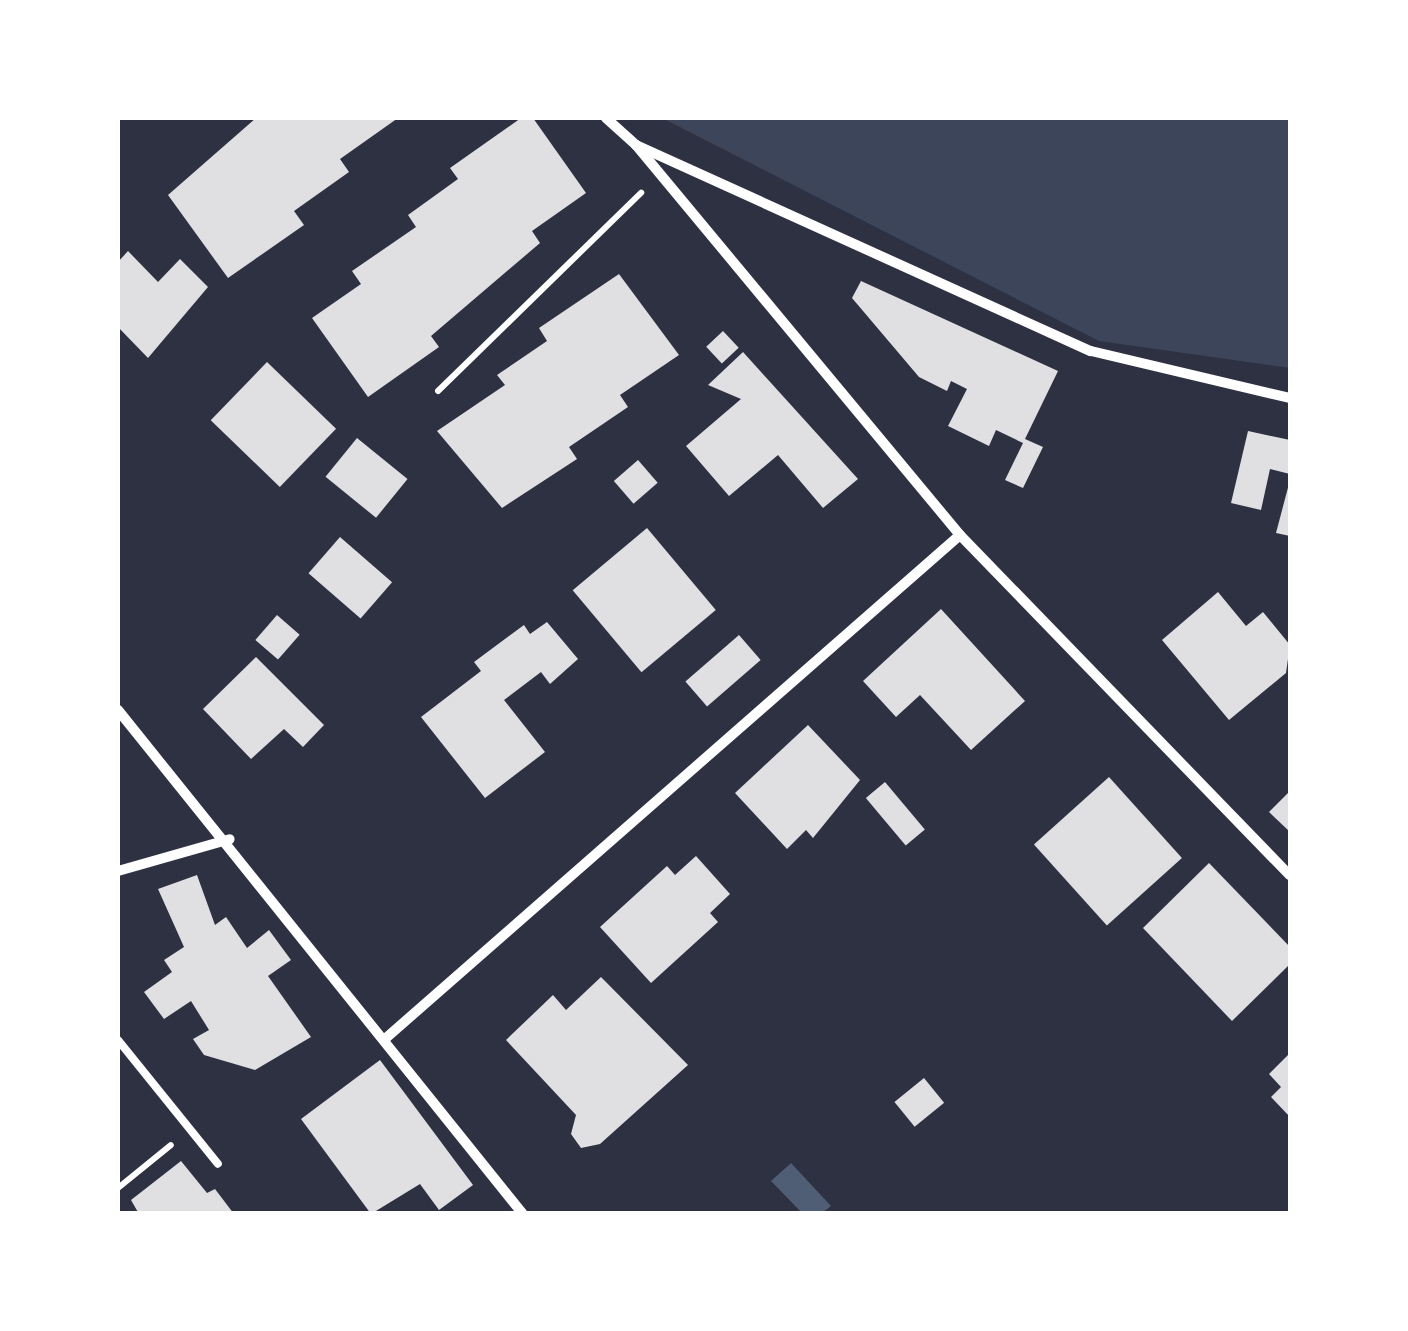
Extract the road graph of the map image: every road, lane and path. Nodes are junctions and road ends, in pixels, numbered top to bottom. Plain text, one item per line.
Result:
1 (606, 118) edge
2 (636, 145) junction
3 (650, 184) dead end
4 (438, 391) dead end
5 (1290, 398) edge
6 (960, 535) junction
7 (118, 710) edge
8 (230, 839) junction
9 (118, 871) edge
10 (1290, 875) edge
11 (386, 1038) junction
12 (118, 1040) edge
13 (190, 1130) junction
14 (218, 1164) dead end
15 (118, 1188) edge
16 (524, 1214) edge

1 - 2 street
2 - 5 street
2 - 6 street
3 - 4 path
6 - 10 street
6 - 11 street
7 - 8 street
8 - 9 street
8 - 11 street
11 - 16 street
12 - 13 lane
13 - 14 lane
13 - 15 path

